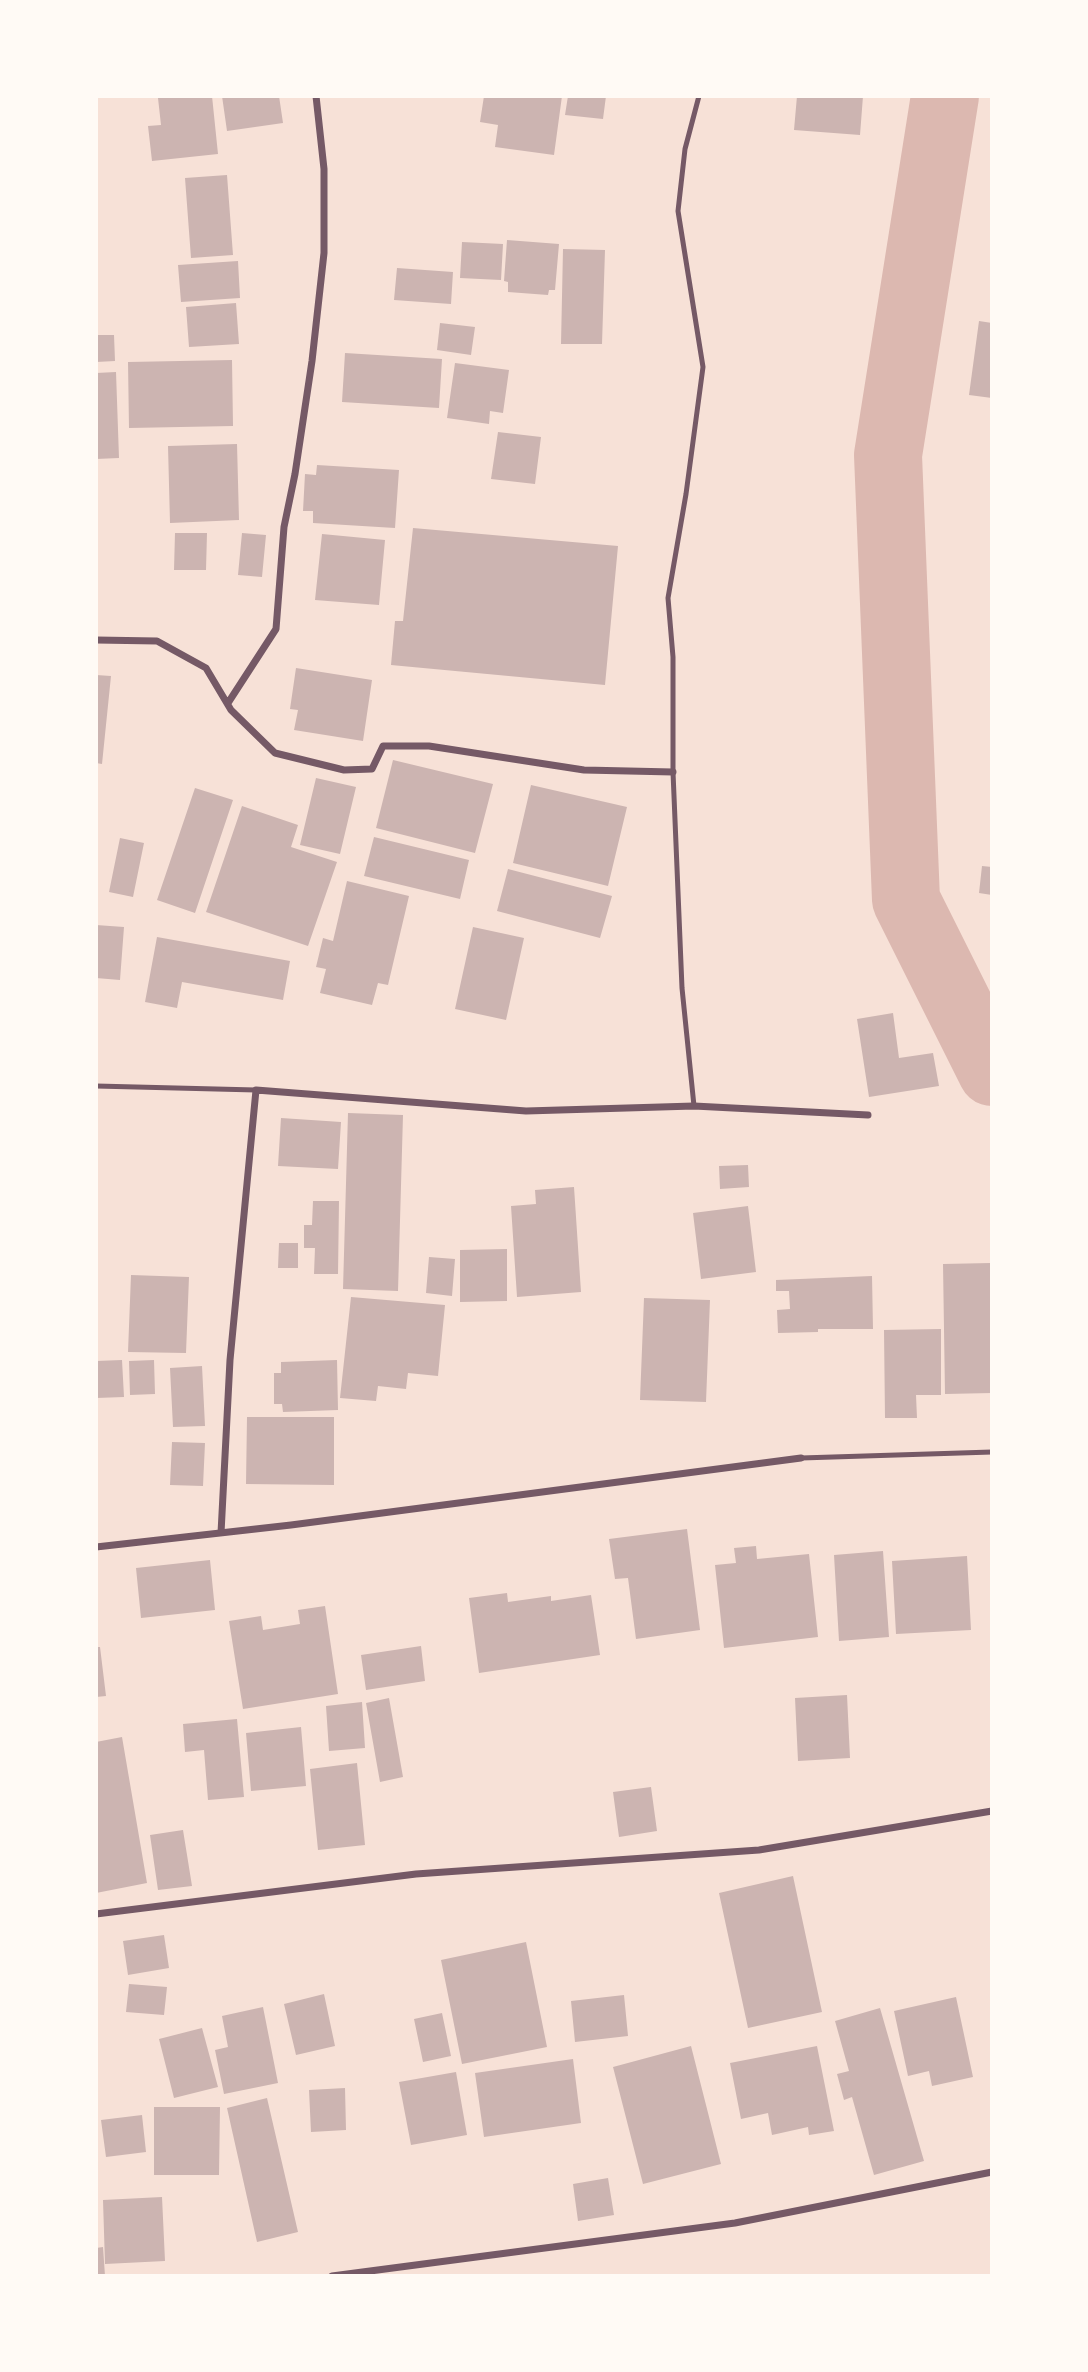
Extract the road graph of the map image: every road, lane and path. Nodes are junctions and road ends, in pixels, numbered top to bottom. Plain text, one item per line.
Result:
1 (316, 96) edge
2 (699, 96) edge
3 (96, 639) edge
4 (228, 704) junction
5 (673, 772) junction
6 (96, 1086) edge
7 (256, 1090) junction
8 (694, 1106) junction
9 (868, 1115) dead end
10 (992, 1451) edge
11 (801, 1458) joint
12 (222, 1533) junction
13 (96, 1547) edge
14 (992, 1811) edge
15 (96, 1914) edge
16 (992, 2172) edge
17 (332, 2276) edge

1 - 4 street
2 - 5 lane
3 - 4 street
4 - 5 street
5 - 8 lane
6 - 7 lane
7 - 8 street
7 - 12 street
8 - 9 street
10 - 11 lane
11 - 12 street
12 - 13 street
14 - 15 street
16 - 17 street

